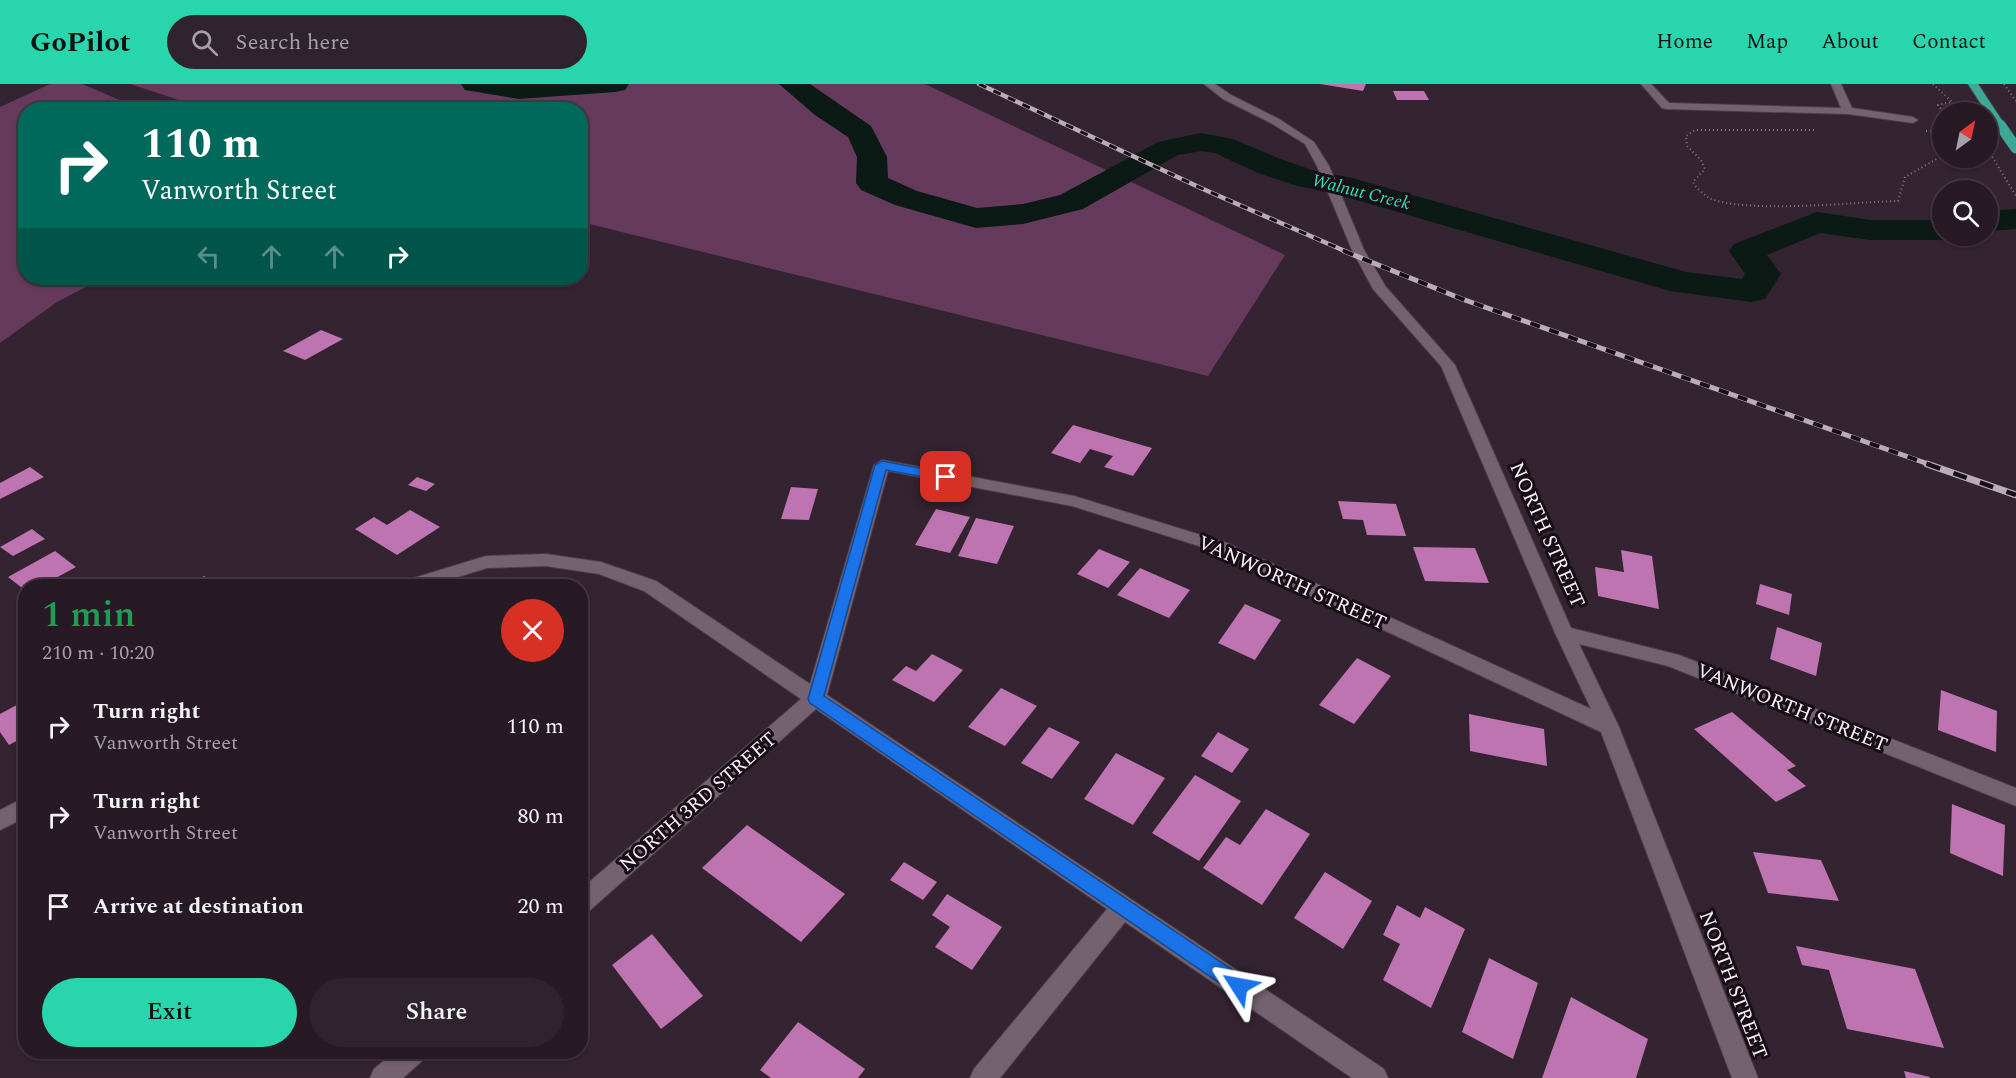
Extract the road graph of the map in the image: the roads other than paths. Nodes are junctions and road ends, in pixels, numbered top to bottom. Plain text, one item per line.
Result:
1 (1209, 84) edge
2 (1647, 84) edge
3 (1836, 84) edge
4 (1973, 84) edge
5 (1848, 111) junction
6 (1913, 120) dead end
7 (2016, 148) edge
8 (432, 579) edge
9 (1564, 633) junction
10 (816, 699) junction
11 (1609, 727) junction
12 (2016, 797) edge
13 (18, 811) edge
14 (0, 821) edge
15 (588, 898) edge
16 (1123, 906) junction
17 (405, 1059) edge
18 (383, 1078) edge
19 (983, 1078) edge
20 (1375, 1078) edge
21 (1745, 1078) edge

1 - 9 street, NORTH STREET
2 - 5 street
3 - 5 street
4 - 7 main road, bridge
5 - 6 street
8 - 10 street
9 - 11 street, NORTH STREET
9 - 12 street, VANWORTH STREET
10 - 11 street, VANWORTH STREET
10 - 15 street, NORTH 3RD STREET
10 - 16 street
11 - 21 street, NORTH STREET
13 - 14 street
16 - 19 street
16 - 20 street
17 - 18 street

